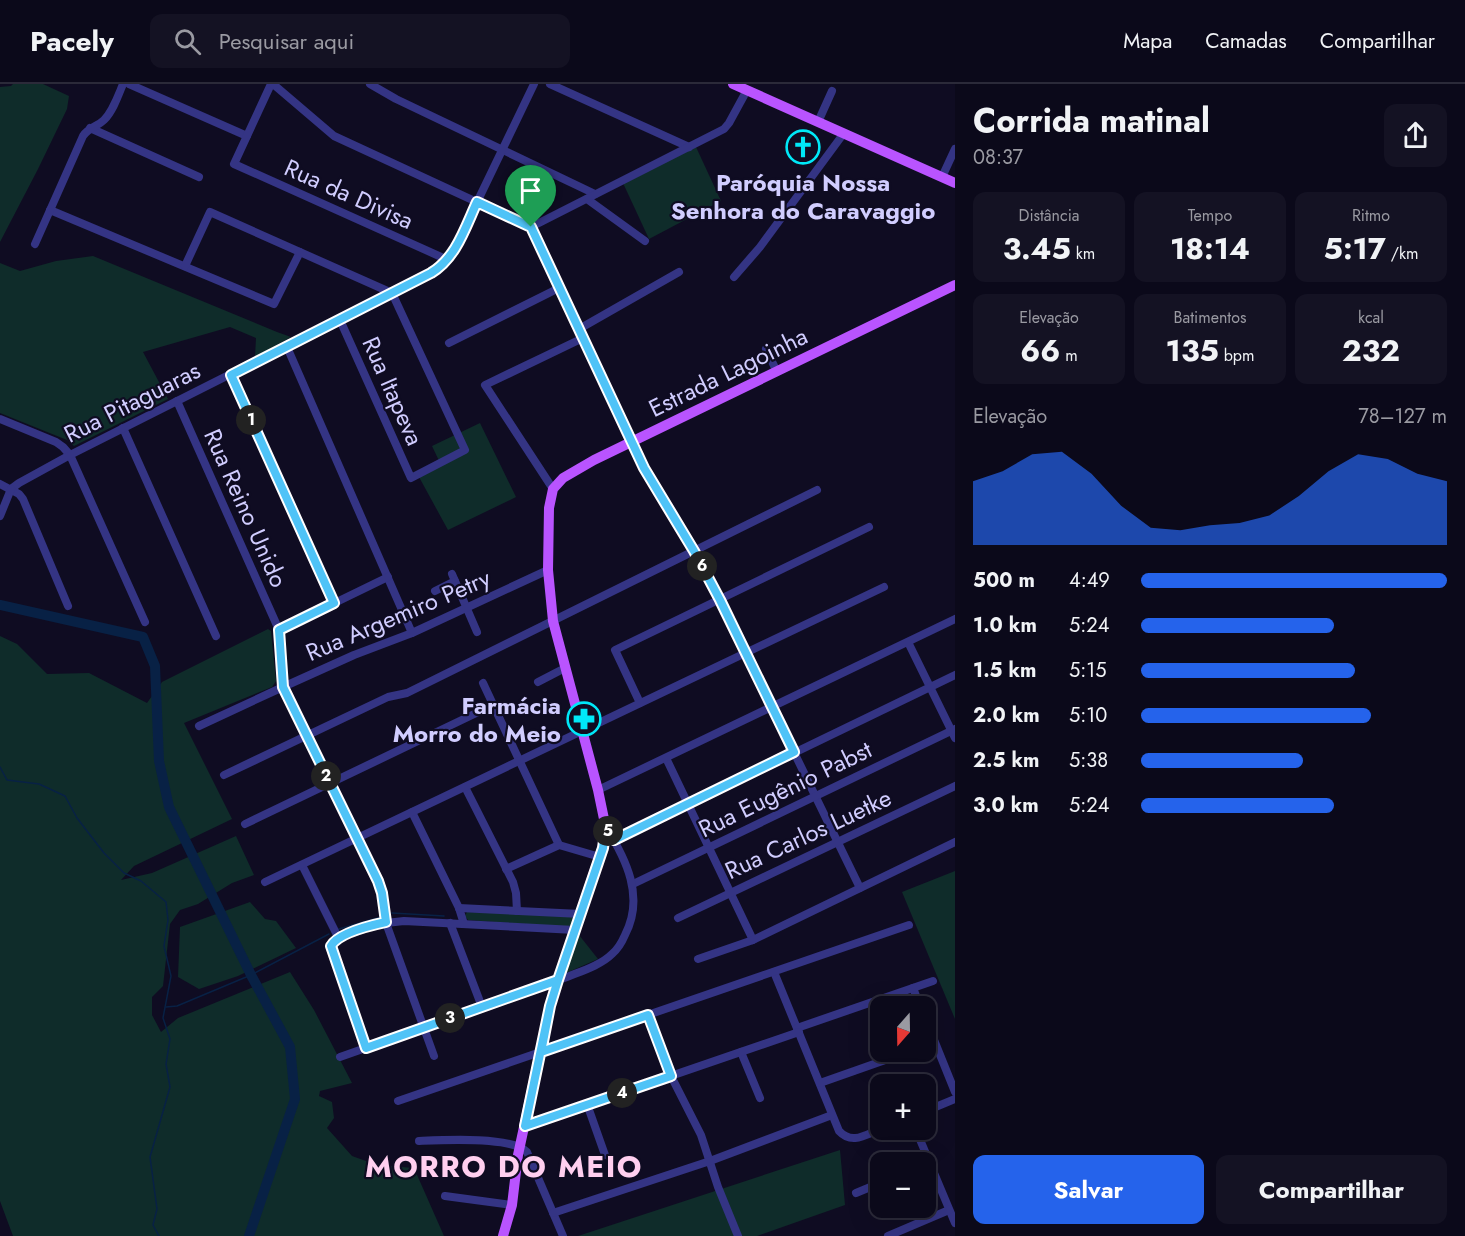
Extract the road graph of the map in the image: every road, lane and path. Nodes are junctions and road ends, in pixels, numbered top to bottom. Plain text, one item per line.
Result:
1 (123, 84) edge
2 (129, 84) edge
3 (272, 84) edge
4 (370, 84) edge
5 (534, 84) edge
6 (550, 84) edge
7 (733, 84) edge
8 (747, 90) junction
9 (832, 91) dead end
10 (818, 122) junction
11 (90, 128) junction
12 (844, 133) junction
13 (247, 136) junction
14 (689, 147) junction
15 (955, 149) edge
16 (503, 150) junction
17 (199, 177) dead end
18 (942, 177) junction
19 (955, 183) edge
20 (591, 196) junction
21 (477, 202) junction
22 (51, 210) junction
23 (531, 227) junction
24 (645, 241) dead end
25 (35, 244) dead end
26 (300, 252) junction
27 (448, 260) junction
28 (184, 266) junction
29 (679, 272) dead end
30 (734, 277) dead end
31 (955, 285) edge
32 (559, 288) junction
33 (392, 293) junction
34 (340, 320) junction
35 (581, 333) junction
36 (449, 343) dead end
37 (287, 347) junction
38 (766, 349) dead end
39 (777, 372) junction
40 (231, 375) junction
41 (177, 401) junction
42 (0, 419) edge
43 (123, 428) junction
44 (632, 442) junction
45 (70, 455) junction
46 (0, 484) edge
47 (11, 489) junction
48 (553, 489) junction
49 (817, 489) dead end
50 (0, 516) edge
51 (869, 527) dead end
52 (694, 551) junction
53 (548, 570) junction
54 (388, 577) junction
55 (884, 587) dead end
56 (435, 591) dead end
57 (720, 600) junction
58 (334, 603) junction
59 (68, 606) dead end
60 (467, 608) junction
61 (955, 619) edge
62 (553, 621) junction
63 (145, 622) dead end
64 (279, 630) junction
65 (477, 632) dead end
66 (412, 633) junction
67 (216, 636) dead end
68 (908, 642) junction
69 (746, 652) junction
70 (565, 668) junction
71 (955, 675) edge
72 (538, 681) dead end
73 (483, 683) dead end
74 (283, 687) junction
75 (930, 687) junction
76 (640, 703) junction
77 (493, 705) junction
78 (772, 707) junction
79 (199, 726) dead end
80 (582, 731) junction
81 (954, 733) edge
82 (306, 735) junction
83 (794, 752) junction
84 (666, 758) junction
85 (520, 760) junction
86 (224, 775) dead end
87 (330, 783) junction
88 (955, 786) edge
89 (465, 787) junction
90 (598, 790) junction
91 (816, 796) junction
92 (688, 804) junction
93 (412, 812) junction
94 (245, 824) dead end
95 (606, 826) junction
96 (357, 839) junction
97 (614, 840) junction
98 (837, 842) junction
99 (955, 842) edge
100 (559, 845) junction
101 (709, 848) junction
102 (600, 857) junction
103 (302, 865) junction
104 (506, 869) junction
105 (265, 882) dead end
106 (633, 884) junction
107 (860, 888) junction
108 (730, 893) junction
109 (459, 908) junction
110 (518, 911) junction
111 (581, 914) junction
112 (678, 918) dead end
113 (386, 922) junction
114 (450, 923) junction
115 (464, 924) junction
116 (909, 926) dead end
117 (575, 930) junction
118 (338, 937) junction
119 (753, 940) junction
120 (698, 959) dead end
121 (774, 972) junction
122 (558, 980) junction
123 (933, 981) dead end
124 (913, 988) junction
125 (916, 996) edge
126 (482, 1007) junction
127 (648, 1015) junction
128 (424, 1027) junction
129 (798, 1030) junction
130 (936, 1044) edge
131 (366, 1048) junction
132 (541, 1052) junction
133 (741, 1052) junction
134 (434, 1056) dead end
135 (340, 1057) dead end
136 (880, 1062) edge
137 (671, 1076) junction
138 (820, 1083) junction
139 (955, 1092) edge
140 (760, 1098) dead end
141 (955, 1099) edge
142 (398, 1101) dead end
143 (587, 1104) junction
144 (936, 1107) edge
145 (832, 1115) junction
146 (525, 1126) junction
147 (870, 1133) edge
148 (420, 1141) dead end
149 (520, 1146) junction
150 (605, 1155) dead end
151 (710, 1161) junction
152 (936, 1181) edge
153 (870, 1187) edge
154 (856, 1193) dead end
155 (445, 1196) dead end
156 (512, 1205) junction
157 (949, 1210) junction
158 (553, 1213) junction
159 (955, 1223) edge
160 (503, 1236) edge
161 (563, 1236) edge
162 (738, 1236) edge
163 (888, 1236) edge

1 - 11 street
2 - 13 street
3 - 13 street
3 - 21 street
4 - 16 street
5 - 16 street, Rua Pitaguaras
6 - 14 street
7 - 8 main road
8 - 10 main road
8 - 14 street
9 - 10 street
10 - 12 main road
11 - 17 street
11 - 22 street
12 - 18 main road
12 - 30 street
13 - 27 street, Rua da Divisa
14 - 20 street
15 - 18 street
16 - 20 street
16 - 21 street, Rua Pitaguaras
18 - 19 main road
20 - 23 street
20 - 24 street
21 - 23 street
21 - 27 street, Rua Pitaguaras
22 - 25 street
22 - 28 street
23 - 32 street
26 - 28 street
26 - 28 street
26 - 33 street
27 - 33 street, Rua Pitaguaras
29 - 35 street
31 - 39 main road, Estrada Lagoinha
32 - 35 street
32 - 36 street
33 - 34 street, Rua Pitaguaras
33 - 34 street, Rua Itapeva
34 - 37 street, Rua Pitaguaras
35 - 44 street
35 - 48 street
37 - 40 street, Rua Pitaguaras
37 - 54 street
38 - 39 street
39 - 44 main road, Estrada Lagoinha
40 - 41 street, Rua Pitaguaras
40 - 58 street
41 - 43 street, Rua Pitaguaras
41 - 64 street, Rua Reino Unido
42 - 45 street
43 - 45 street, Rua Pitaguaras
43 - 67 street
44 - 48 main road, Estrada Lagoinha
44 - 52 street
45 - 47 street, Rua Pitaguaras
45 - 63 street
46 - 47 street
47 - 50 street
47 - 59 street
48 - 53 main road
49 - 52 street
51 - 57 street
52 - 57 street
52 - 62 street
53 - 60 street, Rua Argemiro Petry
53 - 62 main road
54 - 58 street
54 - 66 street
55 - 69 street
56 - 60 street
57 - 69 street
57 - 76 street
58 - 64 street
60 - 65 street
60 - 66 street, Rua Argemiro Petry
61 - 68 street
62 - 70 main road
62 - 82 street
64 - 74 street, Rua Reino Unido
66 - 74 street, Rua Argemiro Petry
68 - 75 street
68 - 78 street
69 - 76 street
69 - 78 street
70 - 72 street
70 - 80 main road
71 - 75 street
73 - 77 street
74 - 79 street, Rua Argemiro Petry
74 - 82 street
75 - 81 street
75 - 83 street
76 - 80 street
77 - 85 street
77 - 87 street
78 - 83 street
78 - 84 street
80 - 85 street
80 - 90 main road
81 - 91 street, Rua Eugênio Pabst
82 - 86 street
82 - 87 street
83 - 91 street
83 - 92 street
84 - 90 street
84 - 92 street
85 - 89 street
85 - 100 street
87 - 94 street
87 - 96 street
88 - 98 street, Rua Carlos Luetke
89 - 93 street
89 - 104 street
90 - 95 main road
91 - 98 street
91 - 101 street, Rua Eugênio Pabst
92 - 97 street
92 - 101 street
93 - 96 street
93 - 109 street
95 - 97 street
95 - 102 main road
96 - 103 street
96 - 113 street
97 - 106 street
98 - 107 street
98 - 108 street, Rua Carlos Luetke
99 - 107 street
100 - 102 street
100 - 104 street
101 - 106 street, Rua Eugênio Pabst
101 - 108 street
102 - 111 main road
103 - 105 street
103 - 118 street
104 - 110 street
106 - 122 street
107 - 119 street
108 - 112 street, Rua Carlos Luetke
108 - 119 street
109 - 110 street
109 - 115 street
110 - 111 street
111 - 117 main road
113 - 114 street
113 - 118 street
113 - 128 street
114 - 115 street
114 - 126 street
115 - 117 street
116 - 121 street
117 - 122 main road
118 - 131 street
119 - 120 street
121 - 127 street
121 - 129 street
122 - 126 street
122 - 132 main road
123 - 124 street
124 - 125 street
124 - 129 street
126 - 128 street
127 - 132 street
127 - 137 street
128 - 131 street
128 - 134 street
129 - 133 street
129 - 138 street
130 - 139 street
131 - 135 street
132 - 142 street
132 - 146 main road
133 - 137 street
133 - 140 street
136 - 138 street
137 - 143 street
137 - 151 street
138 - 145 street
141 - 144 street
143 - 146 street
143 - 150 street
145 - 147 street
145 - 151 street
146 - 149 main road
148 - 149 street
149 - 156 main road
149 - 158 street
151 - 158 street
151 - 162 street
152 - 157 street
153 - 154 street
155 - 156 street
156 - 160 main road
157 - 159 street
157 - 163 street
158 - 161 street

